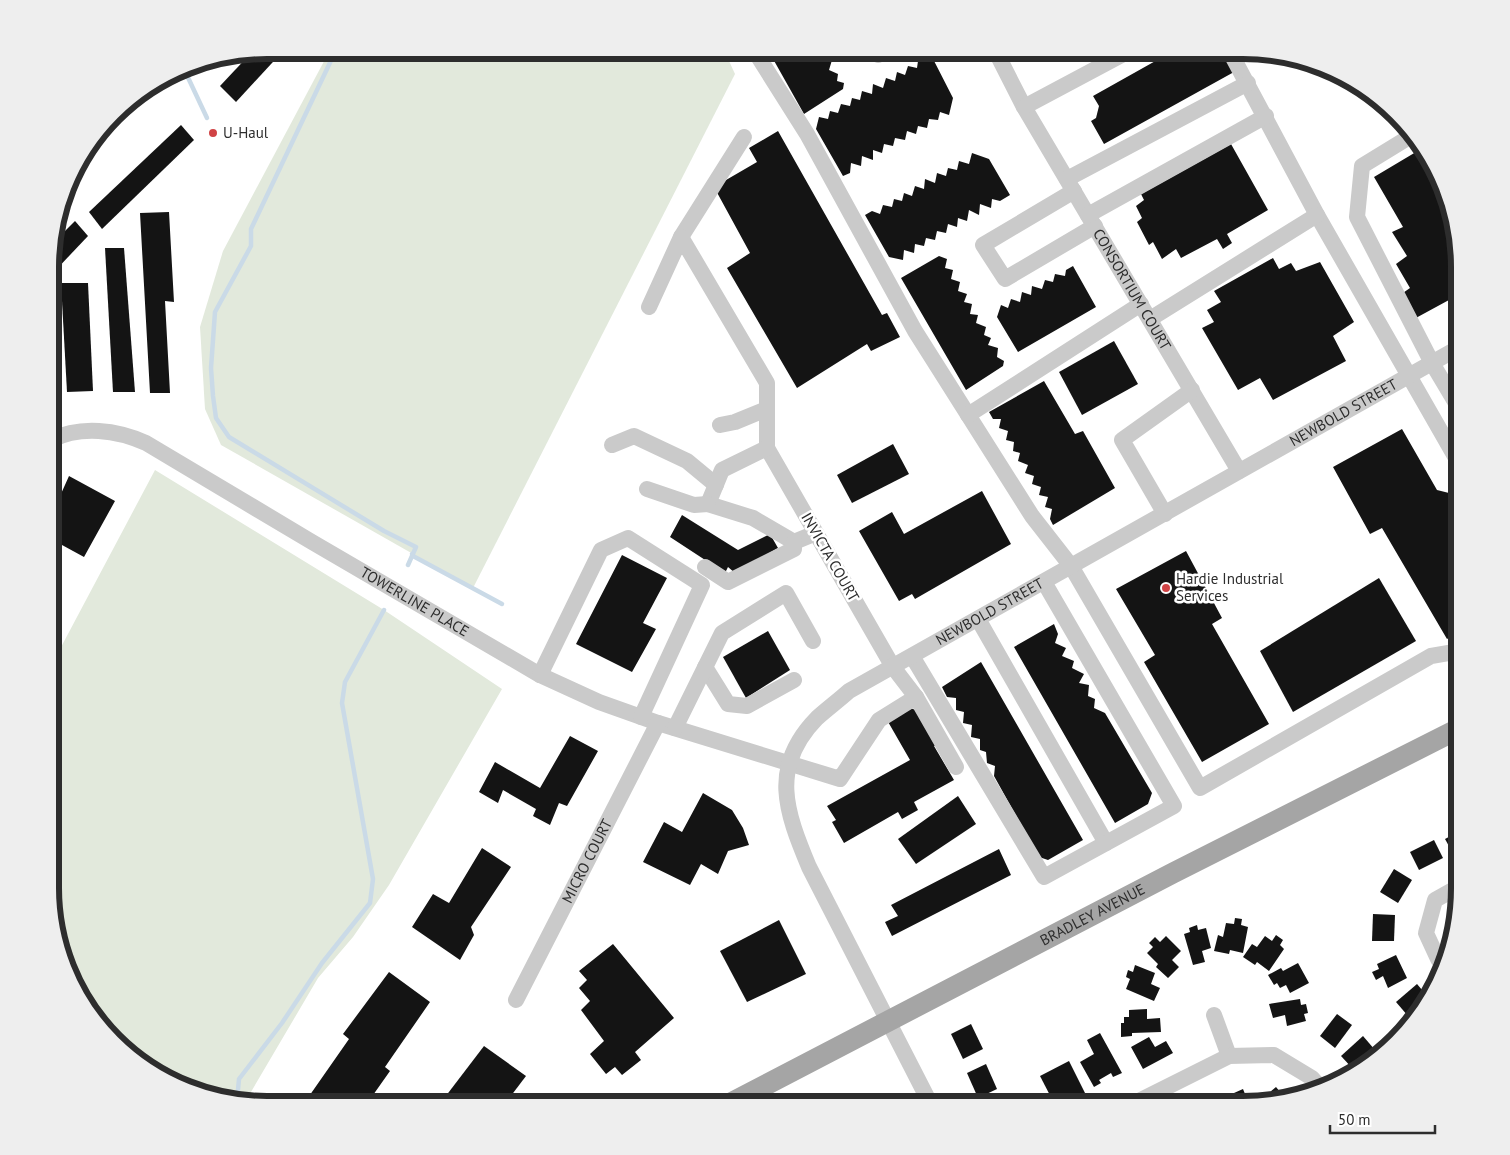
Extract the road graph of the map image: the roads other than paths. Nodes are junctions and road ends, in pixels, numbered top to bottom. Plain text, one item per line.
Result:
1 (760, 59) edge
2 (1000, 59) edge
3 (1114, 59) edge
4 (1234, 59) edge
5 (1248, 83) junction
6 (1024, 107) junction
7 (1266, 116) junction
8 (744, 138) dead end
9 (1407, 139) edge
10 (1071, 185) junction
11 (1317, 215) junction
12 (1092, 221) junction
13 (681, 237) junction
14 (1141, 304) junction
15 (649, 307) dead end
16 (1150, 319) junction
17 (1451, 354) edge
18 (1432, 363) junction
19 (1408, 376) junction
20 (1192, 390) junction
21 (1451, 395) edge
22 (767, 409) junction
23 (968, 415) junction
24 (720, 425) dead end
25 (59, 438) edge
26 (612, 445) dead end
27 (767, 448) junction
28 (1451, 450) edge
29 (1239, 472) junction
30 (716, 485) junction
31 (647, 489) dead end
32 (708, 504) junction
33 (1164, 514) junction
34 (816, 533) junction
35 (794, 542) junction
36 (704, 566) dead end
37 (1071, 566) junction
38 (1044, 582) junction
39 (978, 619) junction
40 (813, 641) dead end
41 (1451, 653) edge
42 (912, 656) junction
43 (705, 667) junction
44 (893, 667) junction
45 (540, 675) junction
46 (794, 680) dead end
47 (916, 697) junction
48 (641, 717) junction
49 (658, 723) junction
50 (675, 728) junction
51 (1451, 733) edge
52 (789, 764) junction
53 (956, 767) dead end
54 (1106, 843) junction
55 (1451, 891) edge
56 (1438, 959) edge
57 (516, 1000) dead end
58 (1214, 1015) dead end
59 (888, 1021) junction
60 (1229, 1056) junction
61 (1316, 1083) edge
62 (744, 1096) edge
63 (927, 1096) edge
64 (1149, 1096) edge

1 - 23 street
2 - 6 street, CONSORTIUM COURT
3 - 6 street
4 - 5 street
5 - 7 street
5 - 10 street
6 - 10 street, CONSORTIUM COURT
7 - 11 street
7 - 12 street
8 - 13 street
9 - 18 street
10 - 12 street, CONSORTIUM COURT
10 - 12 street
11 - 16 street
11 - 19 street
12 - 14 street, CONSORTIUM COURT
13 - 15 street
13 - 22 street
14 - 16 street, CONSORTIUM COURT
14 - 23 street
16 - 20 street, CONSORTIUM COURT
17 - 18 street, NEWBOLD STREET
18 - 19 street, NEWBOLD STREET
18 - 21 street
19 - 28 street
19 - 29 street, NEWBOLD STREET
20 - 29 street, CONSORTIUM COURT
20 - 33 street
22 - 24 street
22 - 27 street
23 - 37 street
25 - 45 street, TOWERLINE PLACE
26 - 30 street
27 - 30 street
27 - 34 street, INVICTA COURT
29 - 33 street, NEWBOLD STREET
30 - 32 street
31 - 32 street
32 - 35 street
33 - 37 street, NEWBOLD STREET
34 - 35 street
34 - 44 street, INVICTA COURT
35 - 36 street
37 - 38 street, NEWBOLD STREET
37 - 41 street
38 - 39 street, NEWBOLD STREET
38 - 54 street
39 - 42 street, NEWBOLD STREET
39 - 54 street
40 - 43 street
42 - 44 street, NEWBOLD STREET
42 - 54 street
43 - 46 street
43 - 50 street
44 - 47 street, INVICTA COURT
44 - 52 street, NEWBOLD STREET
45 - 48 street, TOWERLINE PLACE
45 - 48 street
47 - 52 street, TOWERLINE PLACE
47 - 53 street, INVICTA COURT
48 - 49 street, TOWERLINE PLACE
49 - 50 street, TOWERLINE PLACE
49 - 57 street, MICRO COURT
50 - 52 street, TOWERLINE PLACE
51 - 59 main road, BRADLEY AVENUE
52 - 59 street, NEWBOLD STREET
55 - 56 street
58 - 60 street
59 - 62 main road, BRADLEY AVENUE
59 - 63 street, NEWBOLD STREET
60 - 61 street
60 - 64 street

